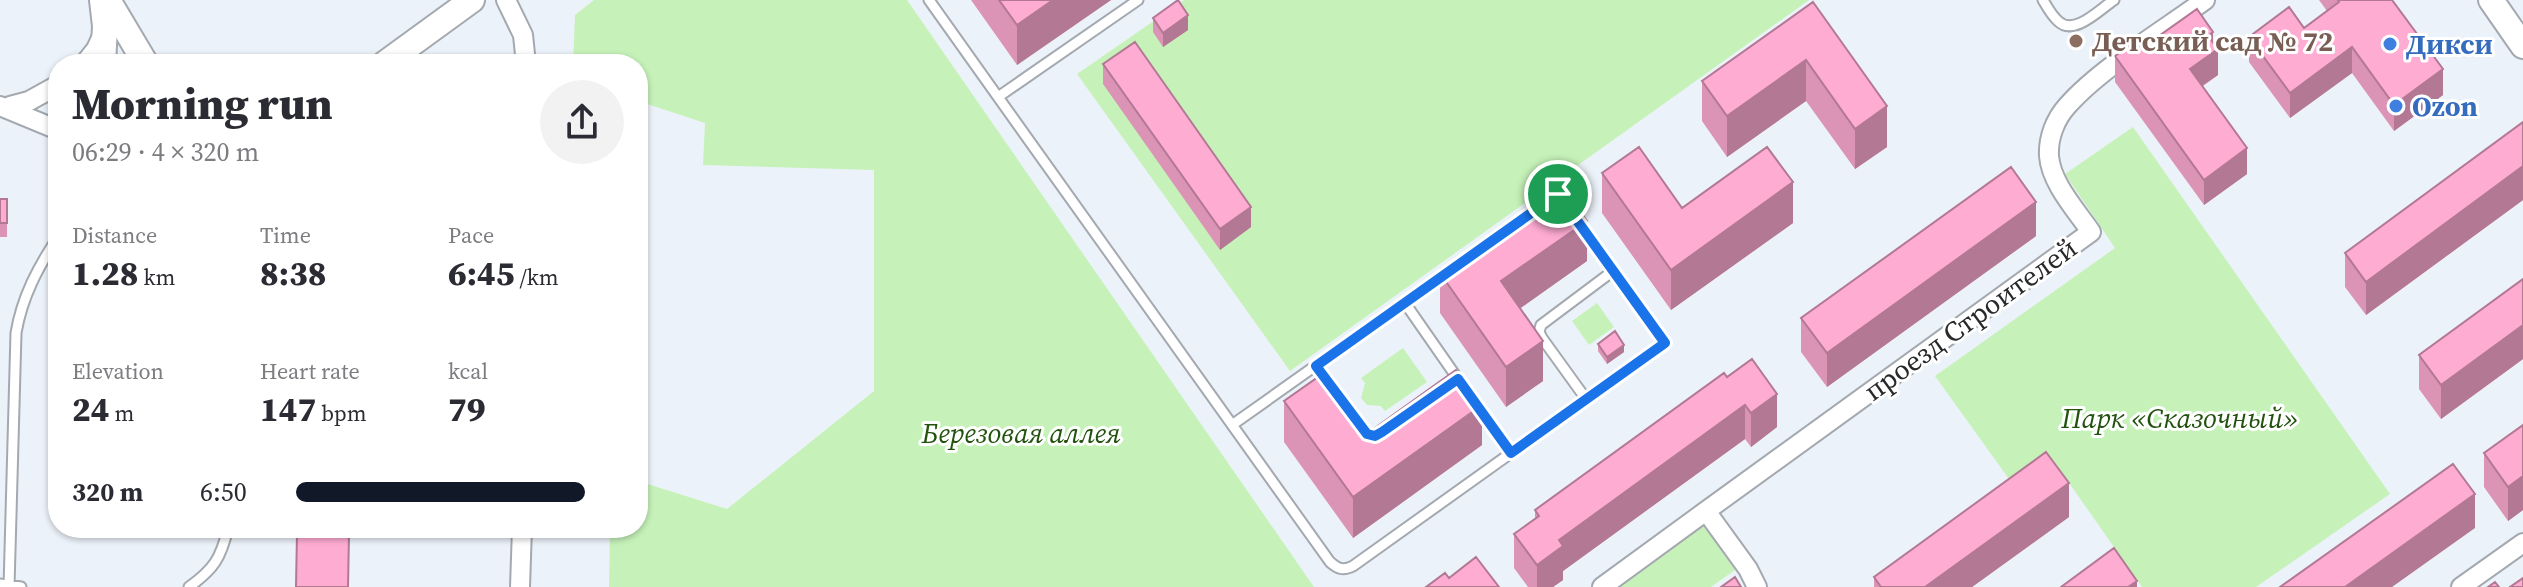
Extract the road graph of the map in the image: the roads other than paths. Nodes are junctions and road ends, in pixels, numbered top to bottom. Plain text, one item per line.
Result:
1 (102, 0) edge
2 (108, 0) edge
3 (472, 0) edge
4 (506, 0) edge
5 (929, 0) edge
6 (1138, 0) edge
7 (2043, 0) edge
8 (2114, 0) edge
9 (2205, 0) edge
10 (2491, 0) edge
11 (105, 26) junction
12 (2523, 46) edge
13 (92, 54) edge
14 (104, 54) edge
15 (140, 54) edge
16 (398, 54) edge
17 (525, 54) edge
18 (48, 91) edge
19 (998, 97) junction
20 (10, 106) junction
21 (48, 116) edge
22 (48, 126) edge
23 (1577, 220) edge
24 (48, 254) edge
25 (1456, 267) edge
26 (1613, 271) junction
27 (1405, 303) junction
28 (1316, 366) junction
29 (1458, 379) junction
30 (1445, 388) edge
31 (1586, 399) junction
32 (1232, 425) junction
33 (1382, 432) edge
34 (1511, 453) junction
35 (1706, 511) junction
36 (226, 538) edge
37 (522, 538) edge
38 (2523, 543) edge
39 (6, 585) edge
40 (21, 587) edge
41 (189, 587) edge
42 (520, 587) edge
43 (1602, 587) edge
44 (1757, 587) edge
45 (2461, 587) edge

1 - 11 street
2 - 15 street
3 - 16 street
4 - 17 street
5 - 19 lane
6 - 19 lane
7 - 8 lane
9 - 35 street, проезд Строителей
10 - 12 street
11 - 13 street
11 - 14 street
18 - 20 street
19 - 32 lane
20 - 21 street
20 - 22 street
23 - 26 lane
24 - 39 lane
25 - 27 lane
26 - 31 lane
26 - 31 lane
27 - 28 lane
27 - 29 lane
28 - 32 lane
28 - 33 lane
29 - 30 lane
29 - 34 lane
31 - 34 lane
32 - 34 lane
35 - 43 street
35 - 44 street
36 - 41 lane
37 - 42 street
38 - 45 street
39 - 40 lane

